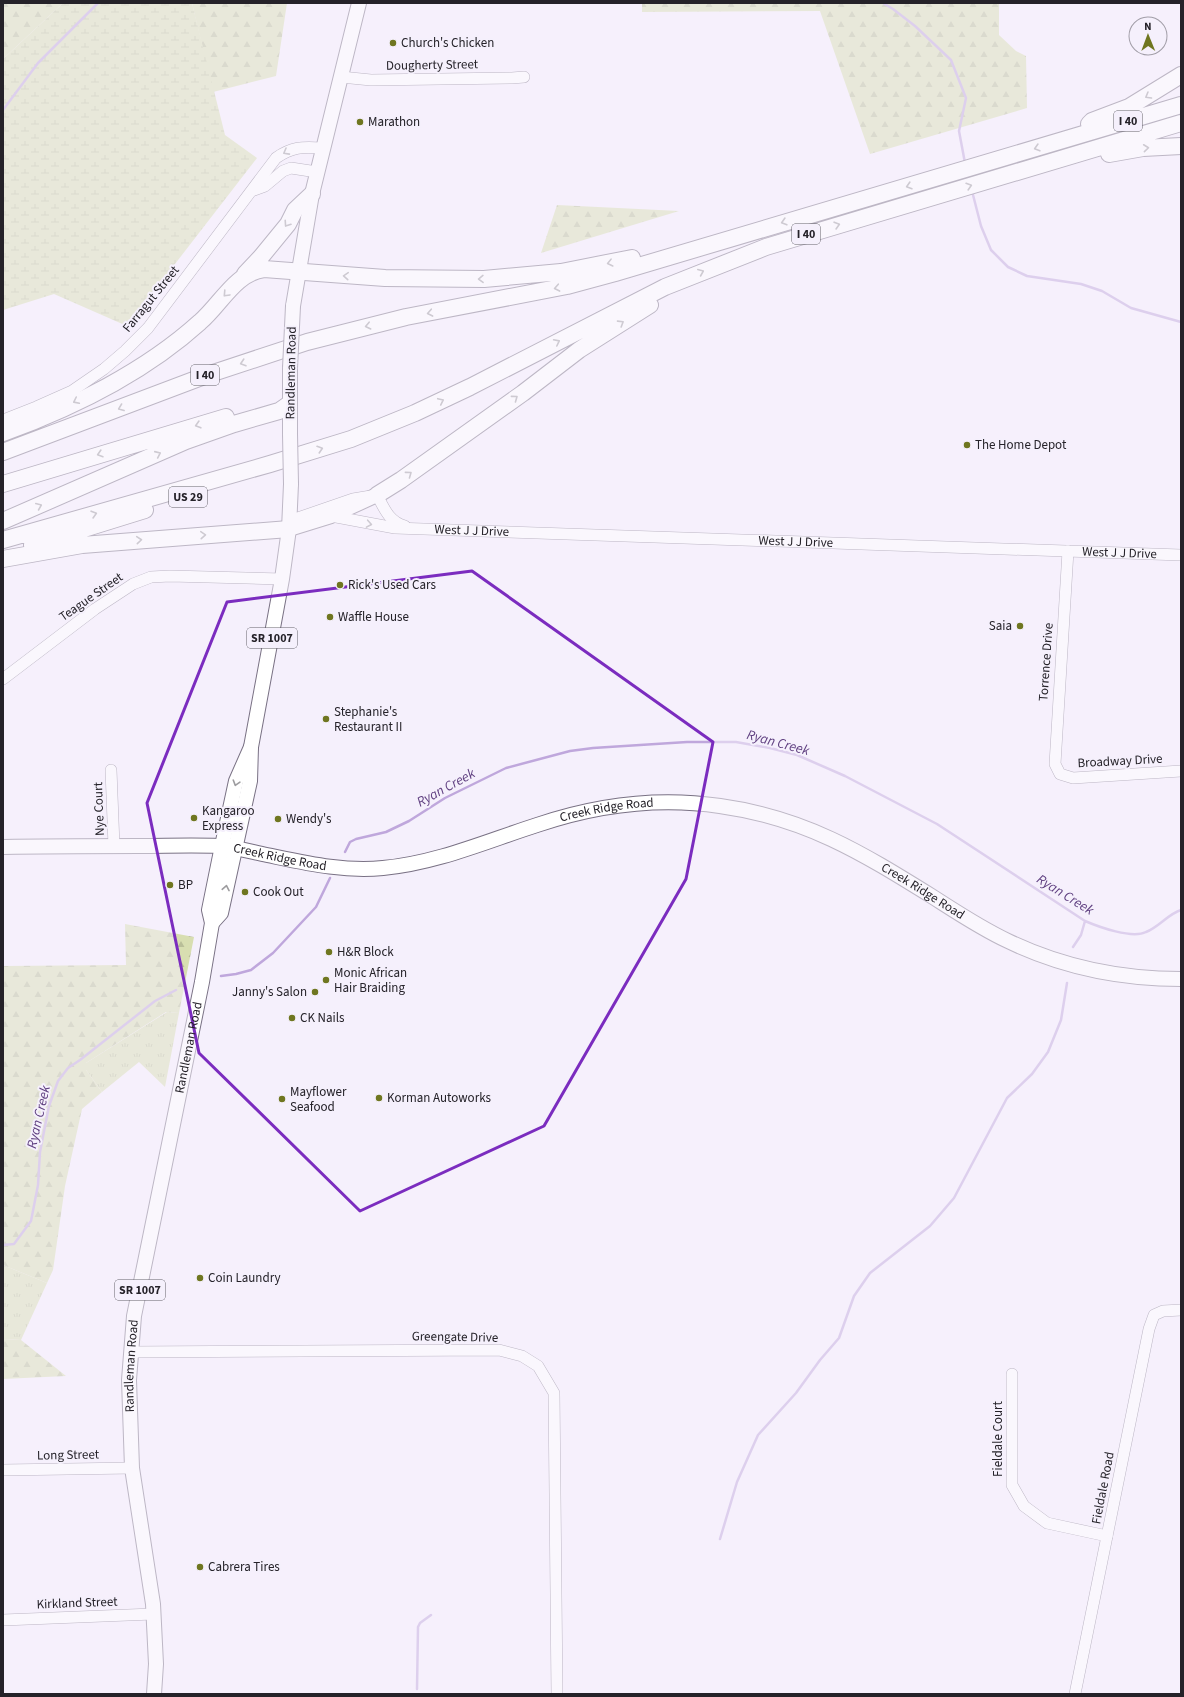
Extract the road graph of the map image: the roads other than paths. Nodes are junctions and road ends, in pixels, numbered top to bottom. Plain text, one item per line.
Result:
1 (358, 3) edge
2 (1181, 75) edge
3 (341, 77) junction
4 (524, 77) dead end
5 (1181, 104) edge
6 (1181, 123) edge
7 (1075, 137) junction
8 (1181, 146) edge
9 (323, 148) junction
10 (1080, 153) junction
11 (317, 172) junction
12 (254, 190) junction
13 (312, 194) junction
14 (689, 251) junction
15 (298, 272) junction
16 (240, 279) junction
17 (665, 287) junction
18 (289, 404) junction
19 (3, 420) edge
20 (3, 433) edge
21 (5, 452) edge
22 (270, 464) junction
23 (3, 484) edge
24 (377, 495) junction
25 (331, 516) junction
26 (3, 521) edge
27 (289, 525) junction
28 (411, 528) junction
29 (3, 540) edge
30 (1068, 551) junction
31 (3, 555) edge
32 (1181, 555) edge
33 (3, 559) edge
34 (282, 579) junction
35 (3, 679) edge
36 (111, 770) dead end
37 (1181, 771) edge
38 (1060, 774) joint
39 (114, 846) junction
40 (3, 847) edge
41 (228, 847) junction
42 (1181, 979) edge
43 (1181, 1310) edge
44 (131, 1352) junction
45 (1012, 1374) dead end
46 (132, 1468) junction
47 (3, 1470) edge
48 (1107, 1536) junction
49 (153, 1614) junction
50 (3, 1620) edge
51 (154, 1694) edge
52 (557, 1694) edge
53 (1075, 1694) edge

1 - 3 main road, Randleman Road
2 -> 7 highway
3 - 4 street, Dougherty Street
3 - 9 main road, Randleman Road
5 - 7 highway, I 40
6 - 10 highway, I 40
7 -> 14 highway, I 40
10 -> 8 highway
9 - 11 main road, Randleman Road
9 -> 12 street, Farragut Street
17 -> 10 highway, I 40
11 - 12 street, Farragut Street
11 - 13 main road, Randleman Road
12 - 19 street, Farragut Street
13 - 15 main road, Randleman Road
13 -> 16 highway
14 -> 15 highway
14 -> 21 highway, I 40
15 - 16 highway
15 - 18 main road, Randleman Road, bridge
16 -> 20 highway
22 -> 17 highway, I 40
24 -> 17 highway
18 -> 23 highway
26 -> 18 highway
18 - 27 main road, Randleman Road / SR 1007, bridge
29 -> 22 highway, I 40
22 - 31 highway, US 29
24 - 25 main road, West J J Drive
24 - 27 street
24 - 28 street, West J J Drive
25 - 27 main road, West J J Drive
25 -> 28 street, West J J Drive
33 -> 27 highway
27 - 34 main road, Randleman Road / SR 1007
28 - 30 street, West J J Drive
30 - 32 street, West J J Drive
30 - 38 street, Torrence Drive
34 - 35 street, Teague Street
34 - 41 main road, Randleman Road / SR 1007
36 - 39 street, Nye Court
37 - 38 street, Broadway Drive
39 - 40 main road, Creek Ridge Road
39 - 41 main road, Creek Ridge Road
41 - 42 main road, Creek Ridge Road
41 - 44 main road, Randleman Road / SR 1007
43 - 48 street, Fieldale Road
44 - 46 main road, Randleman Road / SR 1007
44 - 52 street, Greengate Drive
45 - 48 street, Fieldale Court
46 - 47 street, Long Street
46 - 49 main road, Randleman Road / SR 1007
48 - 53 street, Fieldale Road
49 - 50 street, Kirkland Street
49 - 51 main road, Randleman Road / SR 1007

